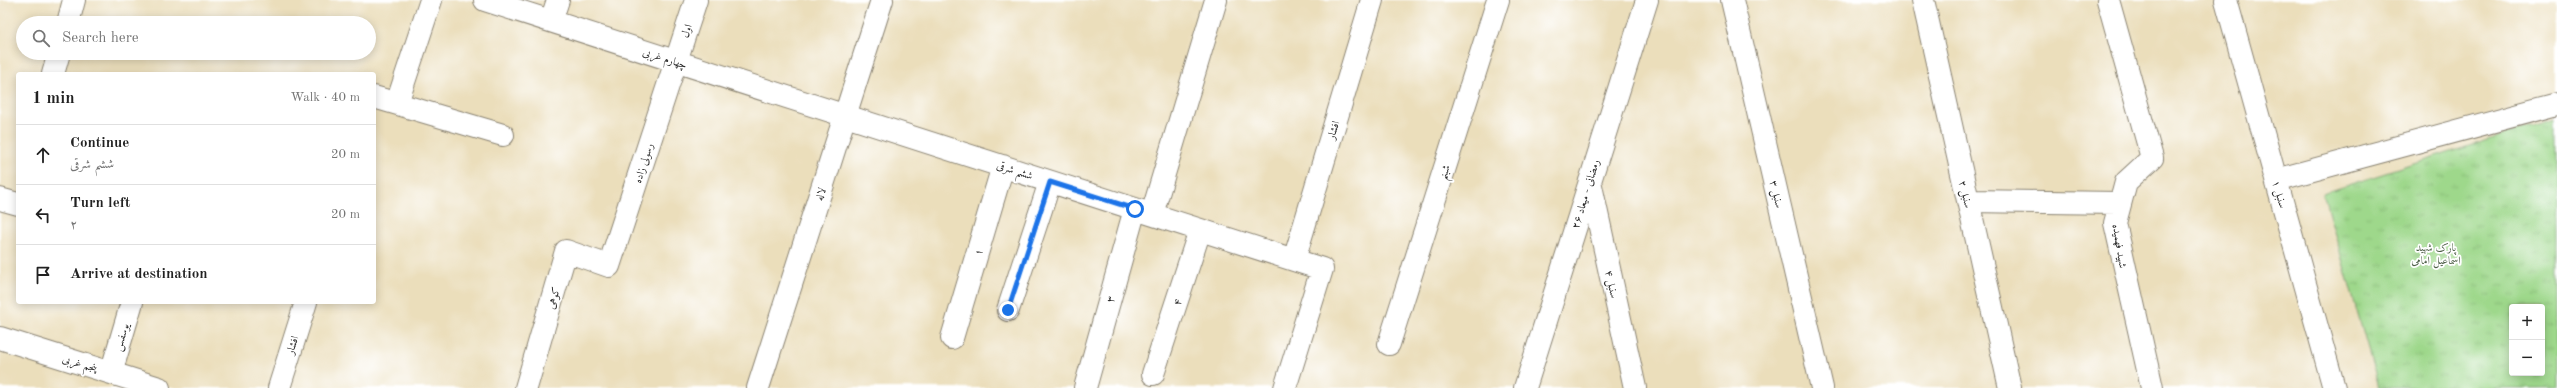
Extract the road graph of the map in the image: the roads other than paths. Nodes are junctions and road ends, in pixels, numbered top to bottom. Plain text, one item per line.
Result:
1 (74, 0) edge
2 (431, 0) edge
3 (485, 0) edge
4 (558, 0) edge
5 (696, 0) edge
6 (882, 0) edge
7 (1216, 0) edge
8 (1372, 0) edge
9 (1498, 0) edge
10 (1647, 0) edge
11 (1732, 0) edge
12 (1923, 0) edge
13 (2108, 0) edge
14 (2226, 0) edge
15 (70, 16) edge
16 (551, 21) junction
17 (57, 60) edge
18 (676, 61) junction
19 (54, 72) edge
20 (376, 98) edge
21 (397, 103) junction
22 (2557, 104) edge
23 (845, 115) junction
24 (503, 135) dead end
25 (1003, 166) junction
26 (1589, 180) junction
27 (2276, 180) junction
28 (1050, 182) junction
29 (0, 199) edge
30 (1968, 201) junction
31 (16, 203) edge
32 (2120, 203) junction
33 (1144, 212) junction
34 (1200, 230) junction
35 (1294, 260) junction
36 (609, 266) joint
37 (131, 304) edge
38 (305, 304) edge
39 (1008, 310) dead end
40 (0, 338) edge
41 (952, 338) dead end
42 (1389, 344) dead end
43 (111, 373) junction
44 (1153, 374) dead end
45 (130, 384) edge
46 (159, 388) edge
47 (279, 388) edge
48 (526, 388) edge
49 (758, 388) edge
50 (1085, 388) edge
51 (1284, 388) edge
52 (1525, 388) edge
53 (1635, 388) edge
54 (1822, 388) edge
55 (2010, 388) edge
56 (2152, 388) edge
57 (2334, 388) edge

1 - 15 street
2 - 21 street
3 - 16 street, چهارم غربی
4 - 16 street
5 - 18 street, اول
6 - 23 street, لاله
7 - 33 street, ۳
8 - 35 street, افشار
9 - 42 street, شبنم
10 - 26 street, رمضانی - میعاد ۲۶
11 - 54 street, سنبل ۳
12 - 30 street, سنبل ۲
13 - 32 street, شهید فهمیده
14 - 27 street, سنبل ۱
16 - 18 street, چهارم غربی
17 - 19 street
18 - 23 street, چهارم غربی
18 - 36 street, رسولی زاده
20 - 21 street
21 - 24 street
22 - 27 street
23 - 25 street, ششم شرقی
23 - 49 street, لاله
25 - 28 street, ششم شرقی
25 - 41 street, ۱
26 - 52 street, رمضانی - میعاد ۲۶
26 - 53 street, سنبل ۴
27 - 57 street, سنبل ۱
28 - 33 street, ششم شرقی
28 - 39 street
29 - 31 street
30 - 32 street
30 - 55 street, سنبل ۲
32 - 56 street, شهید فهمیده
33 - 34 street, ششم شرقی
33 - 50 street, ۳
34 - 35 street, ششم شرقی
34 - 44 street, ۴
35 - 51 street, ششم شرقی
36 - 48 street, کوهی
37 - 43 street, یوسفس
38 - 47 street, افشار
40 - 43 street, پنجم غربی
43 - 45 street, پنجم غربی
45 - 46 street, پنجم غربی

